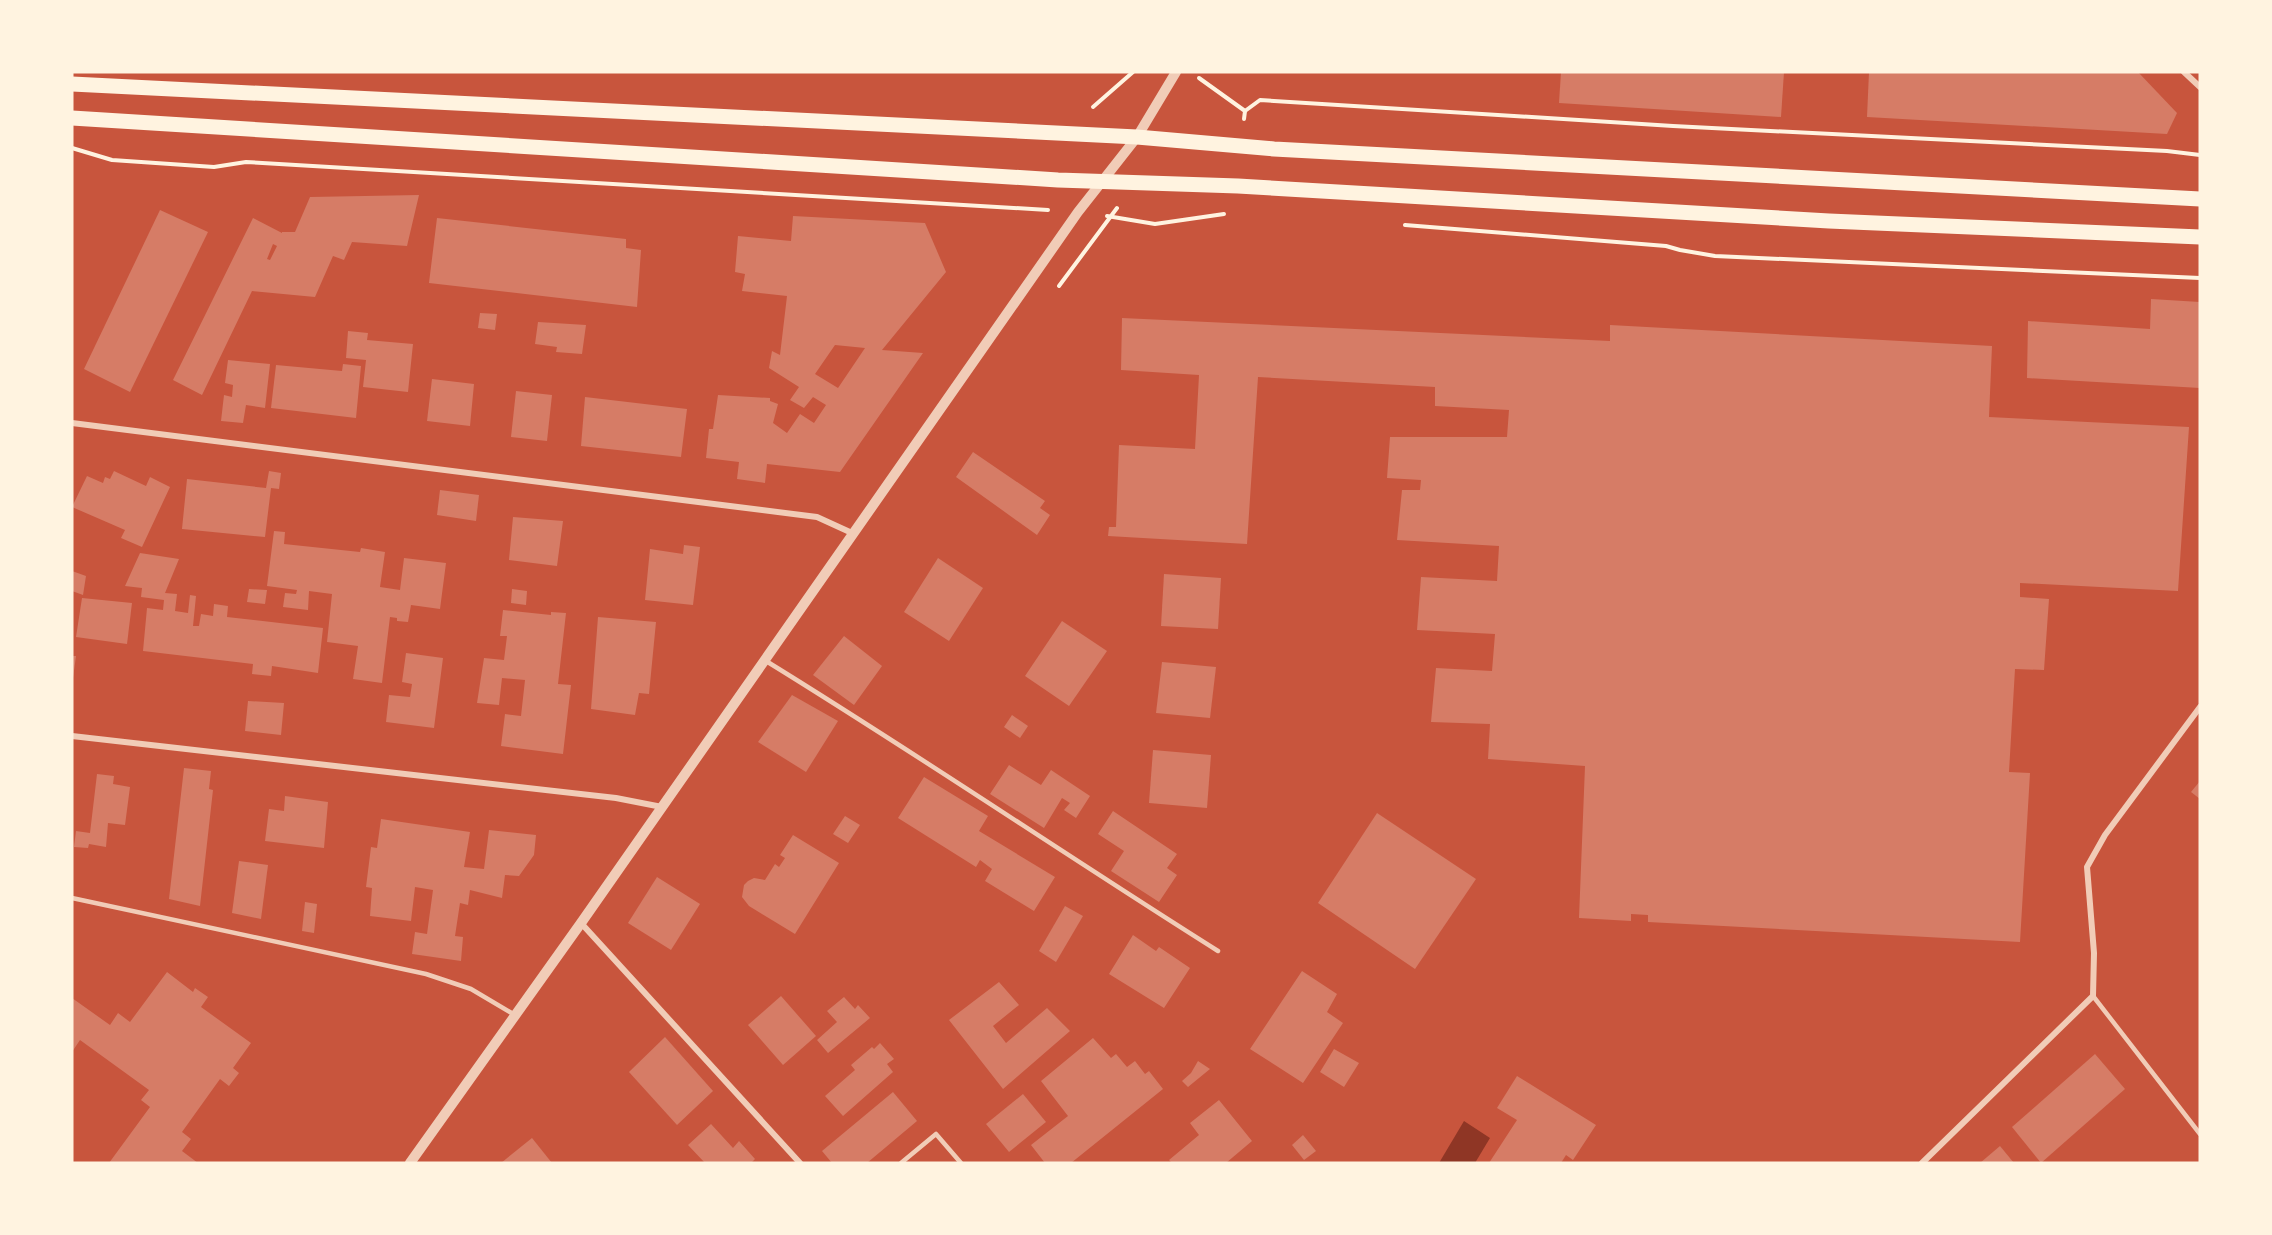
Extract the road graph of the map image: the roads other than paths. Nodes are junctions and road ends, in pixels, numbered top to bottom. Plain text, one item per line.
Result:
1 (1176, 72) edge
2 (2184, 72) edge
3 (72, 84) edge
4 (2200, 87) edge
5 (72, 118) edge
6 (1137, 137) junction
7 (1102, 181) junction
8 (2200, 199) edge
9 (2200, 237) edge
10 (72, 423) edge
11 (852, 533) junction
12 (764, 660) junction
13 (2200, 707) edge
14 (72, 736) edge
15 (662, 807) junction
16 (72, 898) edge
17 (581, 923) junction
18 (1218, 951) dead end
19 (2092, 996) junction
20 (515, 1015) junction
21 (2200, 1134) edge
22 (410, 1163) edge
23 (800, 1163) edge
24 (901, 1163) edge
25 (961, 1163) edge
26 (1922, 1163) edge

1 - 6 street
2 - 4 street
3 - 6 main road
5 - 7 main road
6 - 7 street
6 - 8 main road
7 - 9 main road
7 - 11 street
10 - 11 street
11 - 12 street
12 - 15 street
12 - 18 lane
13 - 19 street
14 - 15 street
15 - 17 street
16 - 20 lane
17 - 20 street
17 - 23 street
19 - 21 lane
19 - 26 street
20 - 22 street
24 - 25 lane

